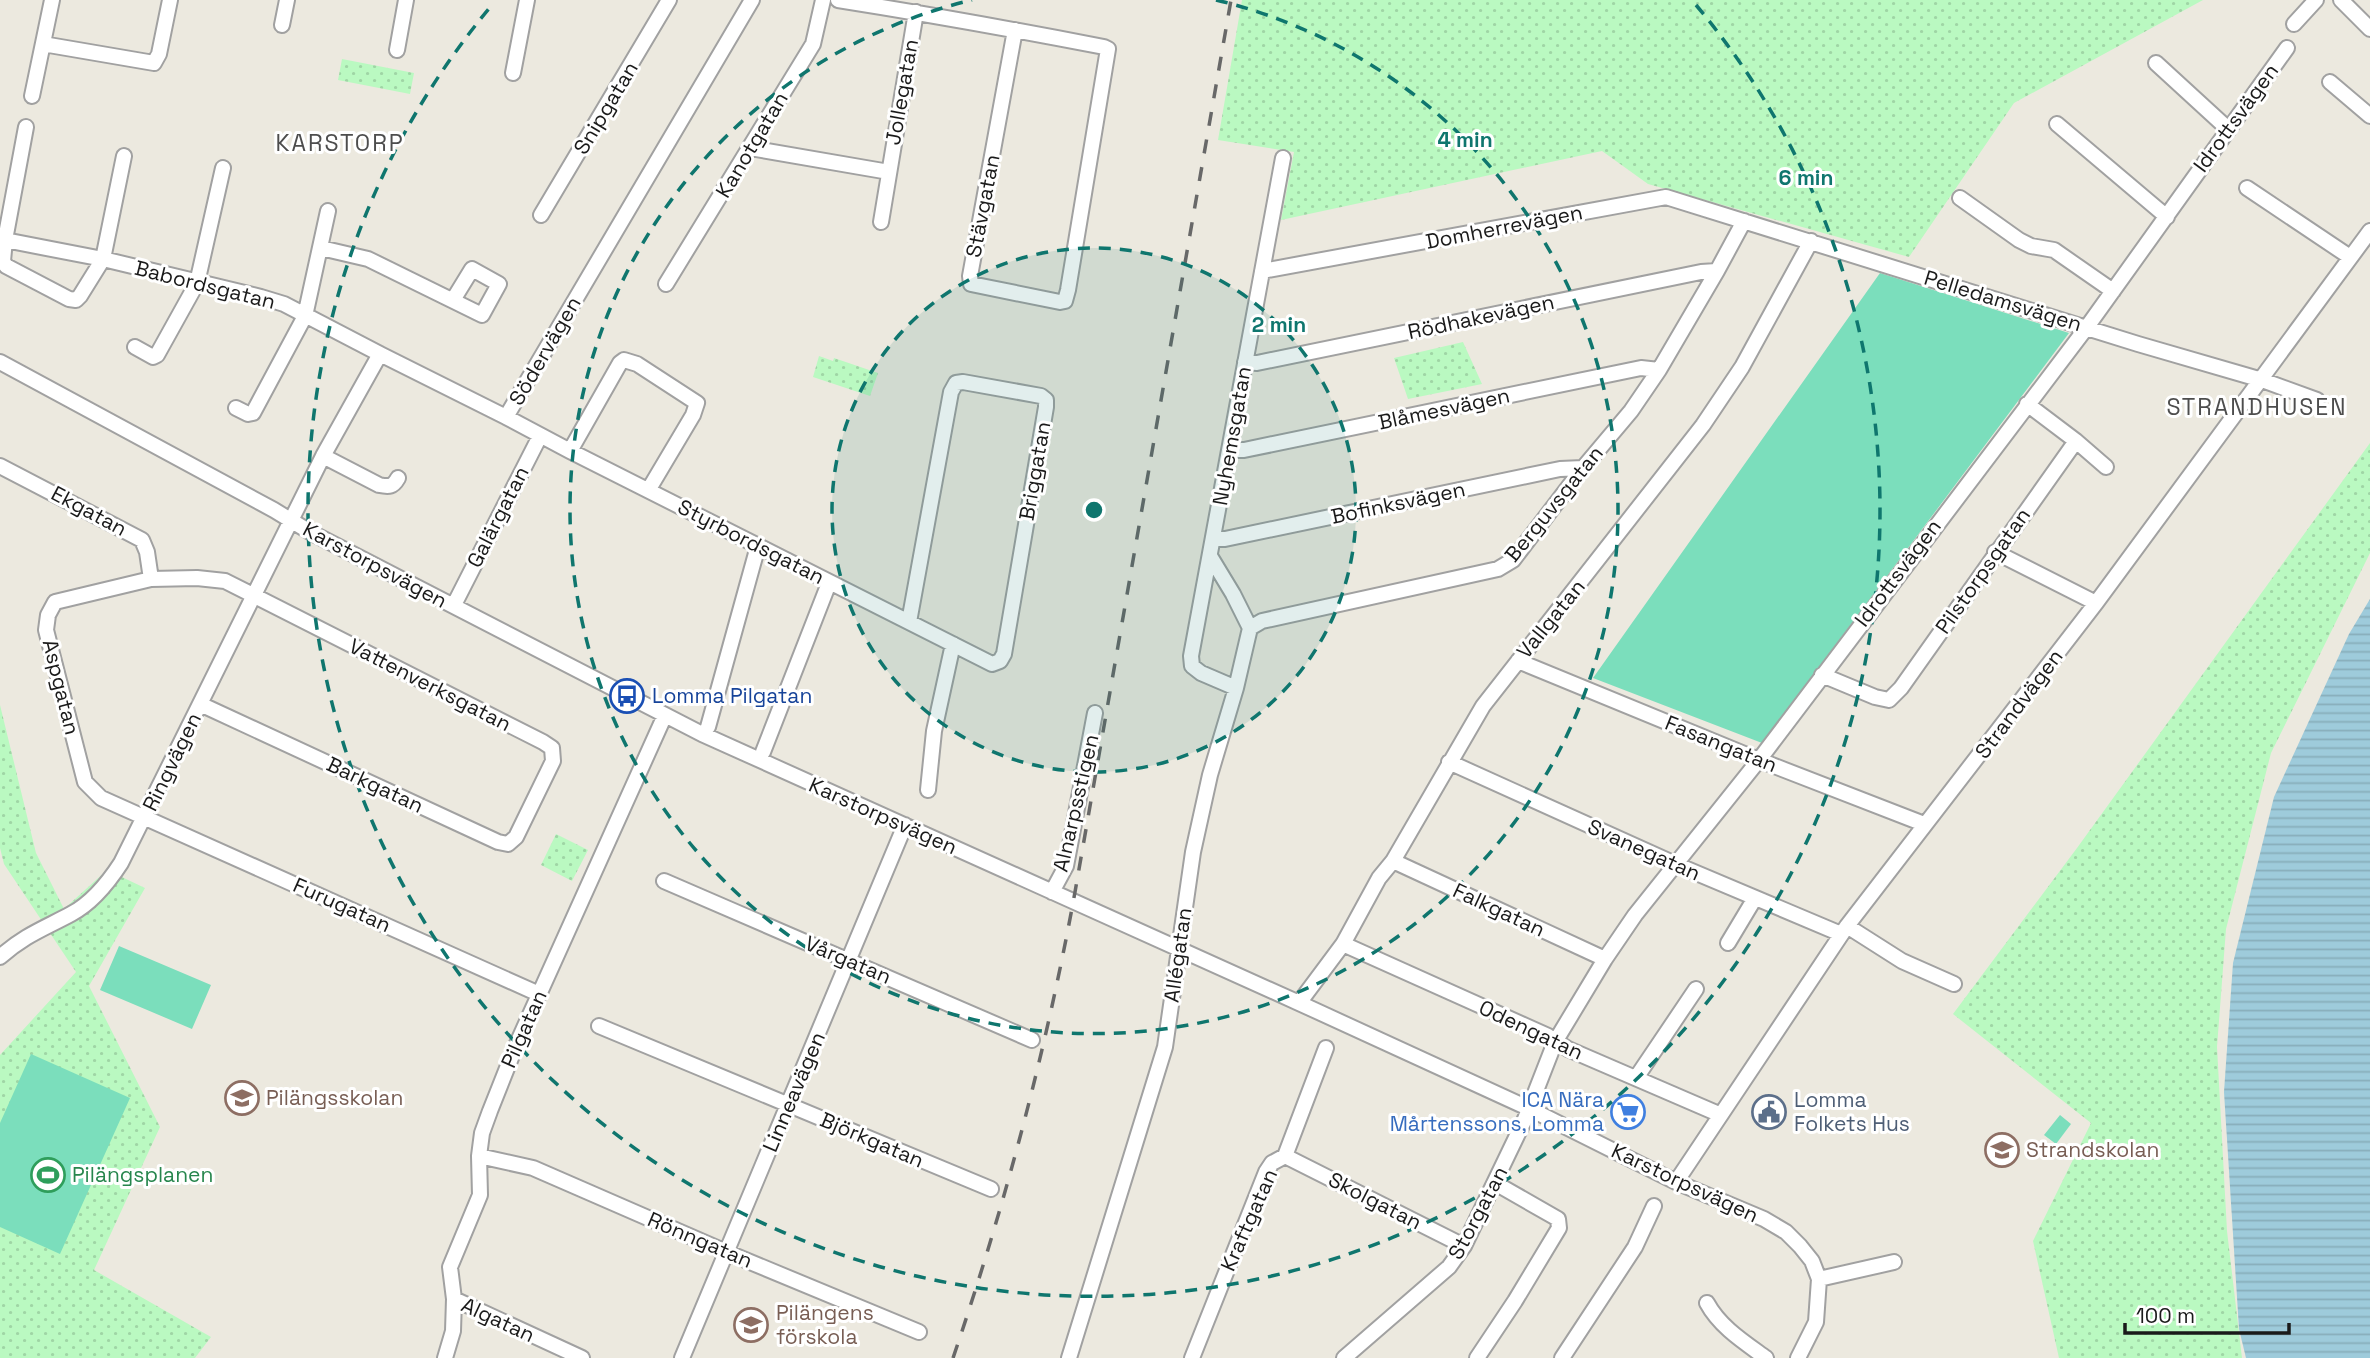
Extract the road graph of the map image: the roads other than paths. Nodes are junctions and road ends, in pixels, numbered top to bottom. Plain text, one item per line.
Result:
1 (52, 0) edge
2 (170, 0) edge
3 (287, 0) edge
4 (406, 0) edge
5 (527, 0) edge
6 (669, 0) edge
7 (752, 0) edge
8 (823, 0) edge
9 (838, 0) edge
10 (2316, 0) edge
11 (2341, 0) edge
12 (916, 12) junction
13 (2294, 24) dead end
14 (282, 25) dead end
15 (2370, 29) edge
16 (1015, 30) junction
17 (43, 44) junction
18 (2287, 48) dead end
19 (397, 50) dead end
20 (2156, 63) dead end
21 (513, 73) dead end
22 (2330, 82) dead end
23 (32, 96) dead end
24 (2370, 116) edge
25 (2056, 124) dead end
26 (26, 127) dead end
27 (2228, 129) junction
28 (750, 148) junction
29 (124, 156) dead end
30 (1283, 158) dead end
31 (223, 168) dead end
32 (889, 172) junction
33 (2247, 188) dead end
34 (1960, 198) dead end
35 (328, 211) dead end
36 (541, 215) dead end
37 (2167, 217) junction
38 (1744, 220) junction
39 (881, 222) dead end
40 (2370, 231) edge
41 (5, 240) junction
42 (1811, 241) junction
43 (321, 248) junction
44 (2350, 257) junction
45 (103, 259) junction
46 (1262, 271) junction
47 (1717, 271) junction
48 (197, 283) junction
49 (666, 284) dead end
50 (2113, 291) junction
51 (453, 300) dead end
52 (305, 316) junction
53 (2087, 327) junction
54 (135, 347) dead end
55 (380, 354) junction
56 (0, 362) edge
57 (1245, 362) junction
58 (1659, 370) junction
59 (2262, 380) junction
60 (2317, 400) dead end
61 (2026, 404) junction
62 (236, 408) dead end
63 (506, 417) junction
64 (540, 436) junction
65 (2076, 441) junction
66 (1229, 450) junction
67 (570, 451) junction
68 (323, 456) junction
69 (0, 466) edge
70 (2106, 467) dead end
71 (1583, 468) junction
72 (398, 478) dead end
73 (649, 489) junction
74 (291, 521) junction
75 (1213, 540) junction
76 (758, 546) junction
77 (1995, 552) junction
78 (1210, 556) junction
79 (151, 579) junction
80 (829, 583) junction
81 (254, 596) junction
82 (457, 599) dead end
83 (2096, 603) junction
84 (909, 622) junction
85 (1250, 628) junction
86 (953, 645) junction
87 (1518, 661) junction
88 (996, 663) joint
89 (1822, 675) junction
90 (1236, 688) junction
91 (200, 704) junction
92 (1095, 712) dead end
93 (665, 715) junction
94 (708, 727) dead end
95 (763, 752) dead end
96 (1759, 760) junction
97 (1449, 762) junction
98 (928, 790) dead end
99 (532, 804) joint
100 (145, 817) junction
101 (1924, 824) junction
102 (905, 825) junction
103 (1393, 860) junction
104 (1675, 864) junction
105 (664, 881) dead end
106 (1052, 892) junction
107 (1755, 898) junction
108 (1844, 930) junction
109 (1728, 943) dead end
110 (1343, 944) junction
111 (1179, 949) junction
112 (0, 957) edge
113 (1605, 959) junction
114 (849, 961) junction
115 (1954, 984) dead end
116 (1696, 989) dead end
117 (539, 994) junction
118 (1299, 1003) junction
119 (599, 1026) dead end
120 (1032, 1040) dead end
121 (1555, 1042) junction
122 (1326, 1048) dead end
123 (1636, 1078) junction
124 (788, 1105) junction
125 (1528, 1108) junction
126 (1721, 1115) junction
127 (479, 1156) junction
128 (1285, 1156) junction
129 (1676, 1182) junction
130 (1495, 1183) junction
131 (991, 1189) dead end
132 (1654, 1206) dead end
133 (1464, 1247) junction
134 (726, 1252) junction
135 (1894, 1262) dead end
136 (1819, 1279) junction
137 (454, 1299) junction
138 (1707, 1303) dead end
139 (919, 1332) dead end
140 (564, 1354) edge
141 (445, 1358) edge
142 (582, 1358) edge
143 (682, 1358) edge
144 (1070, 1358) edge
145 (1192, 1358) edge
146 (1344, 1358) edge
147 (1477, 1358) edge
148 (1562, 1358) edge
149 (1766, 1358) edge
150 (1798, 1358) edge

1 - 17 street
2 - 17 street
3 - 14 street
4 - 19 street
5 - 21 street
6 - 36 street, Snipgatan
7 - 63 street, Södervägen
8 - 28 street, Kanotgatan
9 - 12 street
10 - 13 street
11 - 15 street
12 - 16 street
12 - 32 street, Jollegatan
16 - 16 street, Stävgatan
17 - 23 street
18 - 27 street, Idrottsvägen
20 - 27 street
22 - 24 street
25 - 37 street
26 - 41 street
27 - 37 street, Idrottsvägen
28 - 32 street, Jollegatan
28 - 49 street, Kanotgatan
29 - 45 street
30 - 46 street, Nyhemsgatan
31 - 48 street
32 - 39 street, Jollegatan
33 - 44 street
34 - 50 street
35 - 43 street
37 - 50 street, Idrottsvägen
38 - 42 street, Pelledamsvägen
38 - 46 street, Domherrevägen
38 - 47 street, Berguvsgatan
40 - 44 street, Strandvägen
41 - 45 street, Babordsgatan
41 - 45 street
42 - 53 street, Pelledamsvägen
42 - 87 street, Vallgatan
43 - 51 street
43 - 52 street
44 - 59 street, Strandvägen
45 - 48 street, Babordsgatan
46 - 57 street, Nyhemsgatan
47 - 57 street, Rödhakevägen
47 - 58 street, Berguvsgatan
48 - 52 street, Babordsgatan
48 - 54 street
50 - 53 street, Idrottsvägen
52 - 55 street, Babordsgatan
52 - 62 street
53 - 59 street, Pelledamsvägen
53 - 61 street, Idrottsvägen
55 - 63 street, Södervägen
55 - 68 street
56 - 74 street, Karstorpsvägen
57 - 66 street, Nyhemsgatan
58 - 66 street, Blåmesvägen
58 - 71 street, Berguvsgatan
59 - 60 street, Pelledamsvägen
59 - 83 street, Strandvägen
61 - 65 street
61 - 89 street, Idrottsvägen
63 - 64 street, Styrbordsgatan
64 - 67 street, Styrbordsgatan
64 - 82 street, Galärgatan
65 - 70 street
65 - 77 street, Pilstorpsgatan
66 - 75 street, Nyhemsgatan
67 - 73 street, Styrbordsgatan
67 - 73 street
68 - 72 street
68 - 74 street
69 - 79 street, Ekgatan
71 - 75 street, Bofinksvägen
71 - 85 street, Berguvsgatan
73 - 76 street, Styrbordsgatan
74 - 81 street, Ringvägen
74 - 93 street, Karstorpsvägen
75 - 78 street, Nyhemsgatan
76 - 80 street, Styrbordsgatan
76 - 94 street
77 - 83 street
77 - 89 street, Pilstorpsgatan
78 - 85 street
78 - 90 street, Nyhemsgatan
79 - 81 street, Aspgatan
79 - 100 street, Aspgatan
80 - 84 street, Styrbordsgatan
80 - 95 street
81 - 91 street, Ringvägen
81 - 99 street, Vattenverksgatan
83 - 101 street, Strandvägen
84 - 86 street, Styrbordsgatan
84 - 88 street, Briggatan
85 - 90 street, Allégatan
86 - 88 street, Styrbordsgatan
86 - 98 street
87 - 96 street, Fasangatan
87 - 97 street, Vallgatan
89 - 96 street, Idrottsvägen
90 - 111 street, Allégatan
91 - 99 street, Barkgatan
91 - 100 street, Ringvägen
92 - 106 street, Alnarpsstigen
93 - 102 street, Karstorpsvägen
93 - 117 street, Pilgatan
96 - 101 street, Fasangatan
96 - 104 street, Idrottsvägen
97 - 103 street, Vallgatan
97 - 104 street, Svanegatan
100 - 112 street, Ringvägen
100 - 117 street, Furugatan
101 - 108 street, Strandvägen
102 - 106 street, Karstorpsvägen
102 - 114 street, Linneavägen
103 - 110 street, Vallgatan
103 - 113 street, Falkgatan
104 - 107 street, Svanegatan
104 - 113 street, Idrottsvägen
105 - 114 street, Vårgatan
106 - 111 street, Karstorpsvägen
107 - 108 street, Svanegatan
107 - 109 street
108 - 115 street, Svanegatan
108 - 126 street, Strandvägen
110 - 118 street, Vallgatan
110 - 121 street, Odengatan
111 - 118 street, Karstorpsvägen
111 - 144 street, Allégatan
113 - 121 street, Idrottsvägen
114 - 120 street, Vårgatan
114 - 124 street, Linneavägen
116 - 123 street
117 - 127 street, Pilgatan
118 - 125 street, Karstorpsvägen
119 - 124 street, Björkgatan
121 - 123 street, Odengatan
121 - 125 street, Idrottsvägen
122 - 128 street, Kraftgatan
123 - 126 street, Odengatan
124 - 131 street, Björkgatan
124 - 134 street, Linneavägen
125 - 129 street, Karstorpsvägen
125 - 130 street, Storgatan
126 - 129 street, Strandvägen
127 - 134 street, Rönngatan
127 - 137 street, Pilgatan
128 - 133 street, Skolgatan
128 - 145 street, Kraftgatan
129 - 136 street, Karstorpsvägen
130 - 133 street, Storgatan
130 - 147 street
132 - 148 street
133 - 146 street, Storgatan
134 - 139 street, Rönngatan
134 - 143 street, Linneavägen
135 - 136 street
136 - 150 street
137 - 140 street, Algatan
137 - 141 street, Pilgatan
138 - 149 street
140 - 142 street, Algatan

